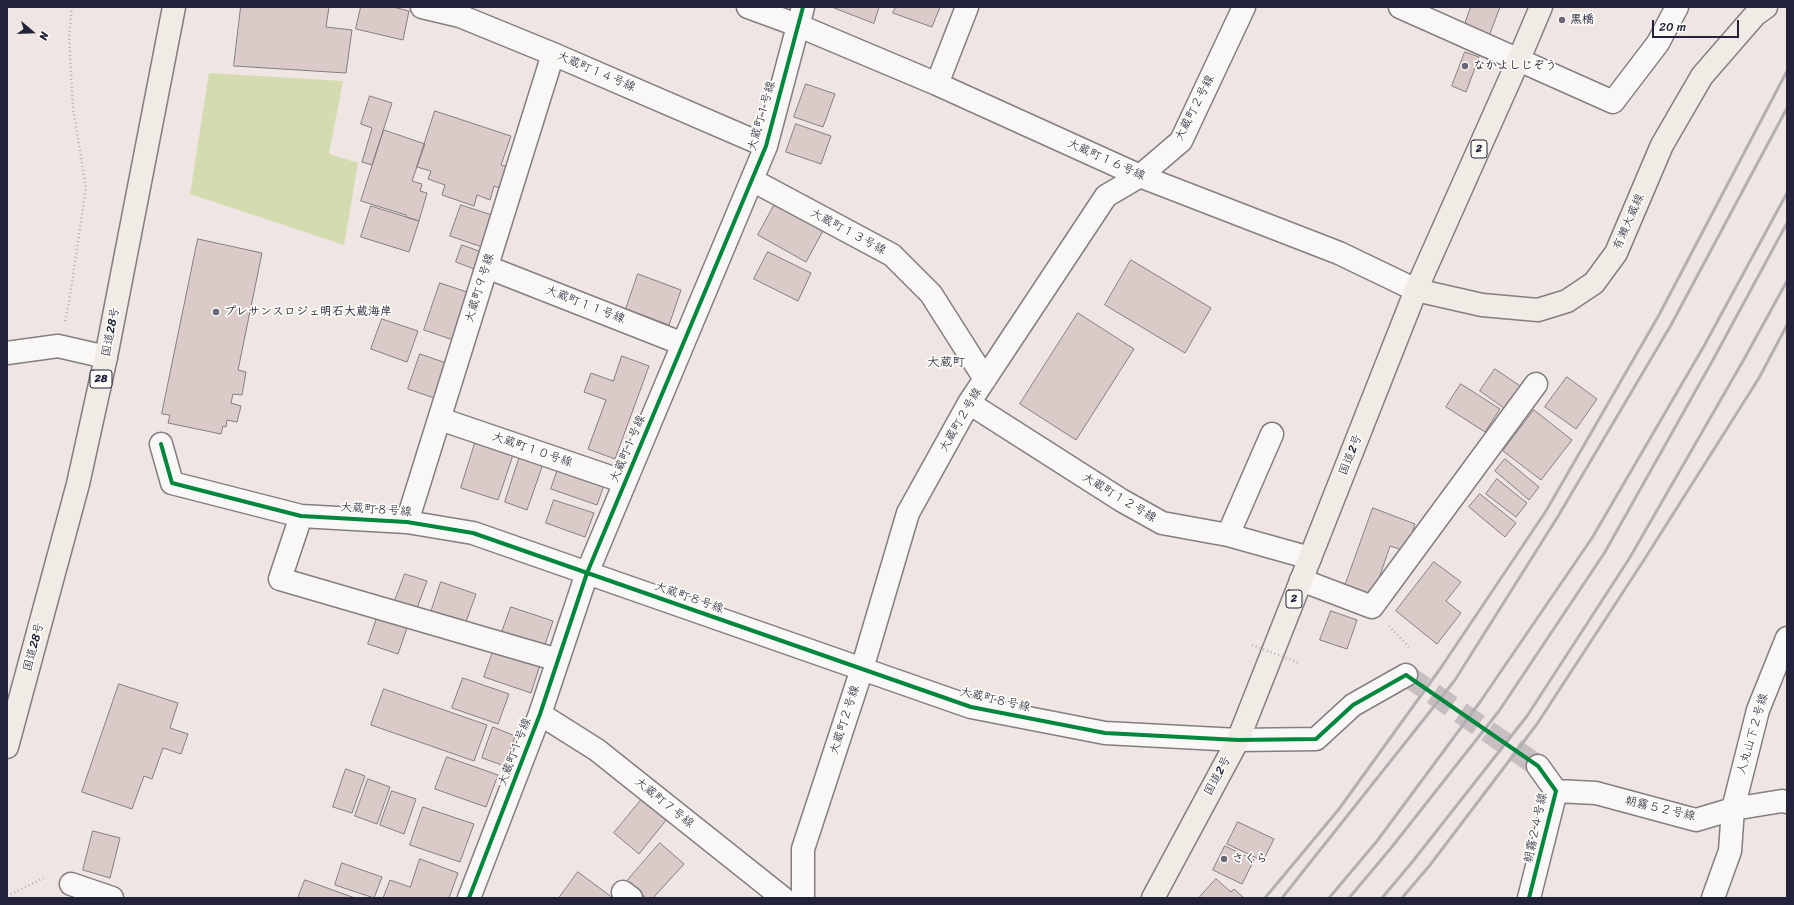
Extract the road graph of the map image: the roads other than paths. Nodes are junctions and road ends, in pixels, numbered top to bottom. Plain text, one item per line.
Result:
1 (174, 7) edge
2 (422, 7) edge
3 (748, 7) edge
4 (967, 7) edge
5 (1244, 7) edge
6 (1400, 7) edge
7 (1541, 7) edge
8 (1677, 7) edge
9 (1761, 11) edge
10 (460, 12) edge
11 (800, 16) edge
12 (553, 54) junction
13 (1519, 59) junction
14 (937, 84) junction
15 (766, 146) junction
16 (1140, 176) junction
17 (752, 180) junction
18 (487, 267) junction
19 (1416, 290) junction
20 (684, 344) junction
21 (7, 353) edge
22 (106, 357) junction
23 (985, 379) junction
24 (1536, 384) dead end
25 (969, 404) junction
26 (440, 419) junction
27 (1272, 434) dead end
28 (161, 444) dead end
29 (625, 482) junction
30 (301, 516) junction
31 (407, 522) junction
32 (1228, 535) junction
33 (1310, 558) junction
34 (587, 573) junction
35 (1301, 580) junction
36 (1787, 638) edge
37 (558, 660) junction
38 (862, 669) junction
39 (1406, 675) road end
40 (540, 714) junction
41 (1238, 740) junction
42 (7, 746) edge
43 (1538, 766) tunnel mouth
44 (1556, 791) junction
45 (1787, 802) edge
46 (1733, 809) junction
47 (71, 884) road end
48 (112, 898) edge
49 (469, 898) edge
50 (783, 898) edge
51 (803, 898) edge
52 (1153, 898) edge
53 (1529, 898) edge
54 (1714, 898) edge

1 - 22 main road, 国道28号 / 28
2 - 10 street, 大蔵町１４号線
3 - 11 street, 大蔵町１６号線
4 - 14 street
5 - 16 street, 大蔵町２号線
6 - 13 street
7 - 13 main road, 国道2号 / 2
8 - 13 street
9 - 19 main road, 有瀬大蔵線
10 - 12 street, 大蔵町１４号線
11 - 14 street, 大蔵町１６号線
11 - 15 street, 大蔵町１号線
12 - 15 street, 大蔵町１４号線
12 - 18 street, 大蔵町９号線
13 - 19 main road, 国道2号 / 2
14 - 16 street, 大蔵町１６号線
15 - 17 street, 大蔵町１号線
16 - 19 street, 大蔵町１６号線
16 - 23 street, 大蔵町２号線
17 - 20 street, 大蔵町１号線
17 - 23 street, 大蔵町１３号線
18 - 20 street, 大蔵町１１号線
18 - 26 street, 大蔵町９号線
19 - 33 main road, 国道2号 / 2
20 - 29 street, 大蔵町１号線
21 - 22 street
22 - 42 main road, 国道28号 / 28
23 - 25 street, 大蔵町２号線
24 - 35 street
25 - 32 street, 大蔵町１２号線
25 - 38 street, 大蔵町２号線
26 - 29 street, 大蔵町１０号線
26 - 31 street, 大蔵町９号線
27 - 32 street
28 - 30 street, 大蔵町８号線
29 - 34 street, 大蔵町１号線
30 - 31 street, 大蔵町８号線
30 - 37 street
31 - 34 street, 大蔵町８号線
32 - 33 street, 大蔵町１２号線
33 - 35 main road, 国道2号 / 2
34 - 37 street, 大蔵町１号線
34 - 38 street, 大蔵町８号線
35 - 41 main road, 国道2号 / 2
36 - 46 street, 人丸山下２号線
37 - 40 street, 大蔵町１号線
38 - 41 street, 大蔵町８号線
38 - 51 street, 大蔵町２号線
39 - 41 street, 大蔵町８号線
40 - 49 street, 大蔵町１号線
40 - 50 street, 大蔵町７号線
41 - 52 main road, 国道2号 / 2
43 - 44 street, 朝霧２４号線
44 - 46 street, 朝霧５２号線
44 - 53 street, 朝霧２４号線
45 - 46 street, 朝霧５２号線
46 - 54 street, 人丸山下２号線
47 - 48 street

